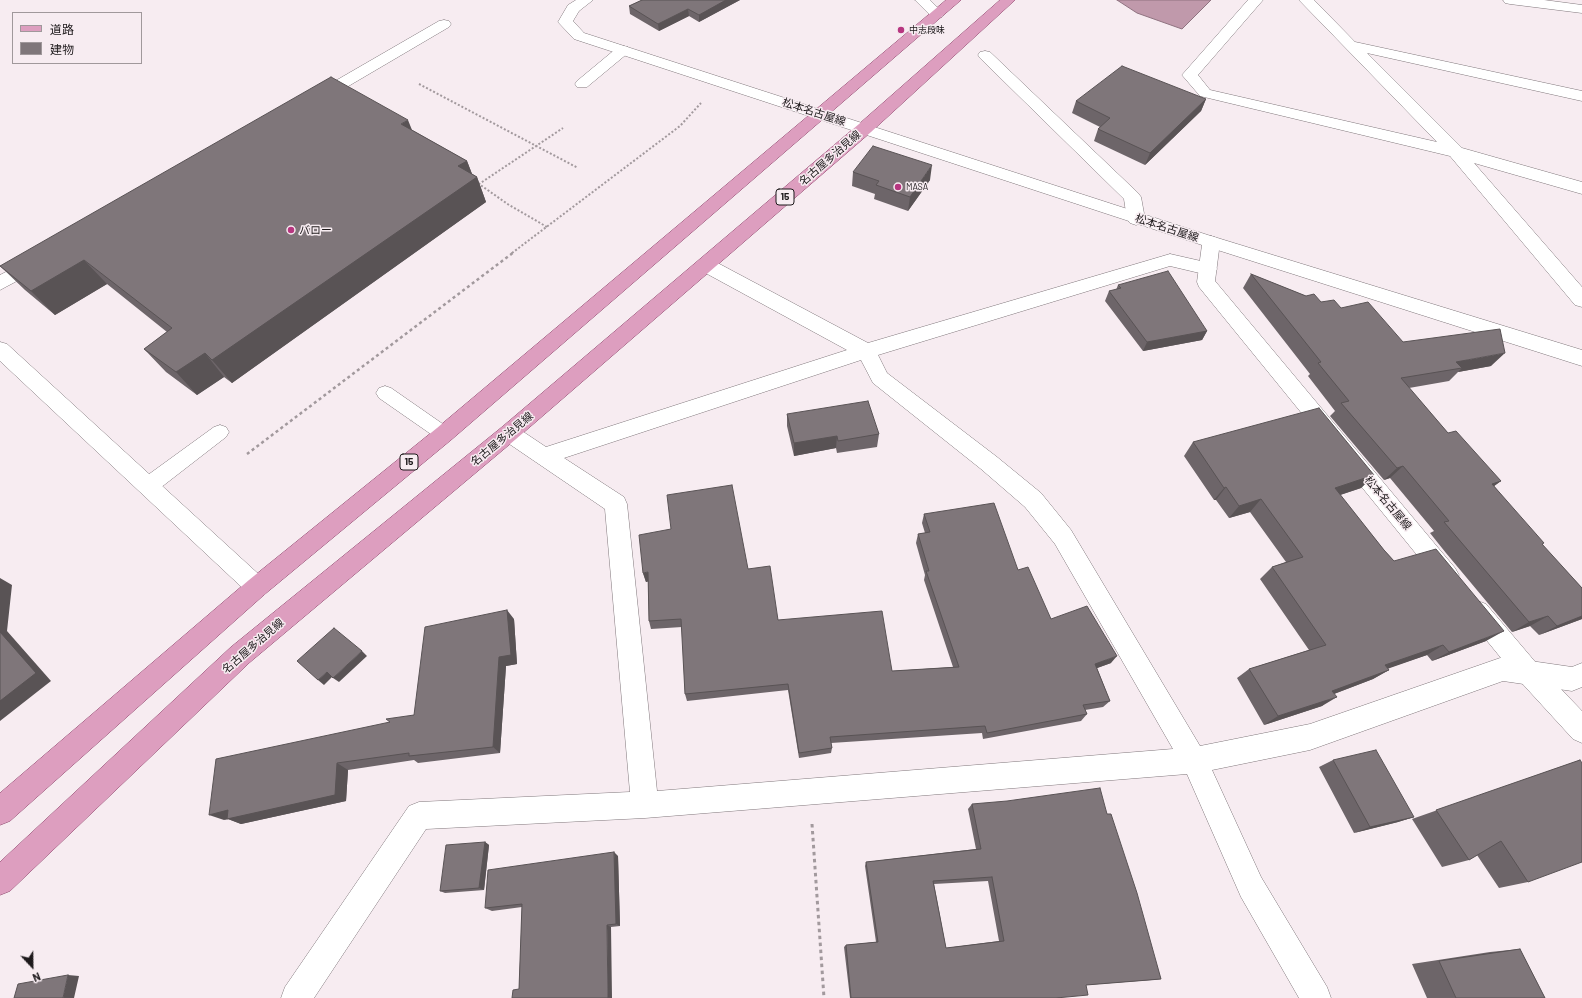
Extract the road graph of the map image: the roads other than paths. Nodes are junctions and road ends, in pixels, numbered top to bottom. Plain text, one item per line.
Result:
1 (586, 0) edge
2 (922, 0) edge
3 (954, 0) edge
4 (1008, 0) edge
5 (1256, 0) edge
6 (1306, 0) edge
7 (1510, 0) edge
8 (1582, 9) edge
9 (937, 14) junction
10 (444, 24) dead end
11 (1351, 45) junction
12 (624, 50) junction
13 (985, 55) dead end
14 (582, 84) dead end
15 (1582, 96) edge
16 (301, 108) edge
17 (820, 114) junction
18 (865, 128) junction
19 (1456, 152) junction
20 (1582, 188) edge
21 (1136, 218) junction
22 (1211, 242) junction
23 (48, 255) edge
24 (706, 265) junction
25 (1208, 269) junction
26 (0, 283) edge
27 (1582, 300) edge
28 (0, 349) edge
29 (866, 351) junction
30 (1582, 358) edge
31 (385, 393) dead end
32 (220, 432) dead end
33 (509, 433) junction
34 (444, 434) junction
35 (544, 456) junction
36 (148, 486) junction
37 (257, 587) junction
38 (1528, 672) junction
39 (1582, 675) edge
40 (1582, 730) edge
41 (1194, 760) junction
42 (645, 805) junction
43 (0, 811) edge
44 (0, 881) edge
45 (296, 998) edge
46 (1316, 998) edge

1 - 12 street, 松本名古屋線
2 - 9 street
3 - 9 main road, 15
4 - 18 main road, 名古屋多治見線 / 15
5 - 19 street
6 - 11 street
7 - 8 street
9 - 17 main road, 15
10 - 16 street
11 - 15 street
11 - 19 street
12 - 14 lane
12 - 17 street, 松本名古屋線
13 - 21 street
17 - 18 street, 松本名古屋線
17 - 34 main road, 15
18 - 21 street, 松本名古屋線
18 - 24 main road, 名古屋多治見線 / 15
19 - 20 street
19 - 27 street
21 - 22 street, 松本名古屋線
22 - 25 street, 松本名古屋線
22 - 30 street
23 - 26 street
24 - 29 street
24 - 33 main road, 名古屋多治見線 / 15
25 - 29 street
25 - 38 street, 松本名古屋線
28 - 36 street
29 - 35 street
29 - 41 street
31 - 34 lane
32 - 36 lane
33 - 35 street
33 - 44 main road, 名古屋多治見線 / 15
34 - 37 main road, 15
35 - 42 street
36 - 37 street
37 - 43 main road, 15
38 - 39 street
38 - 40 street, 松本名古屋線
38 - 41 street
41 - 42 street
41 - 46 street
42 - 45 street

